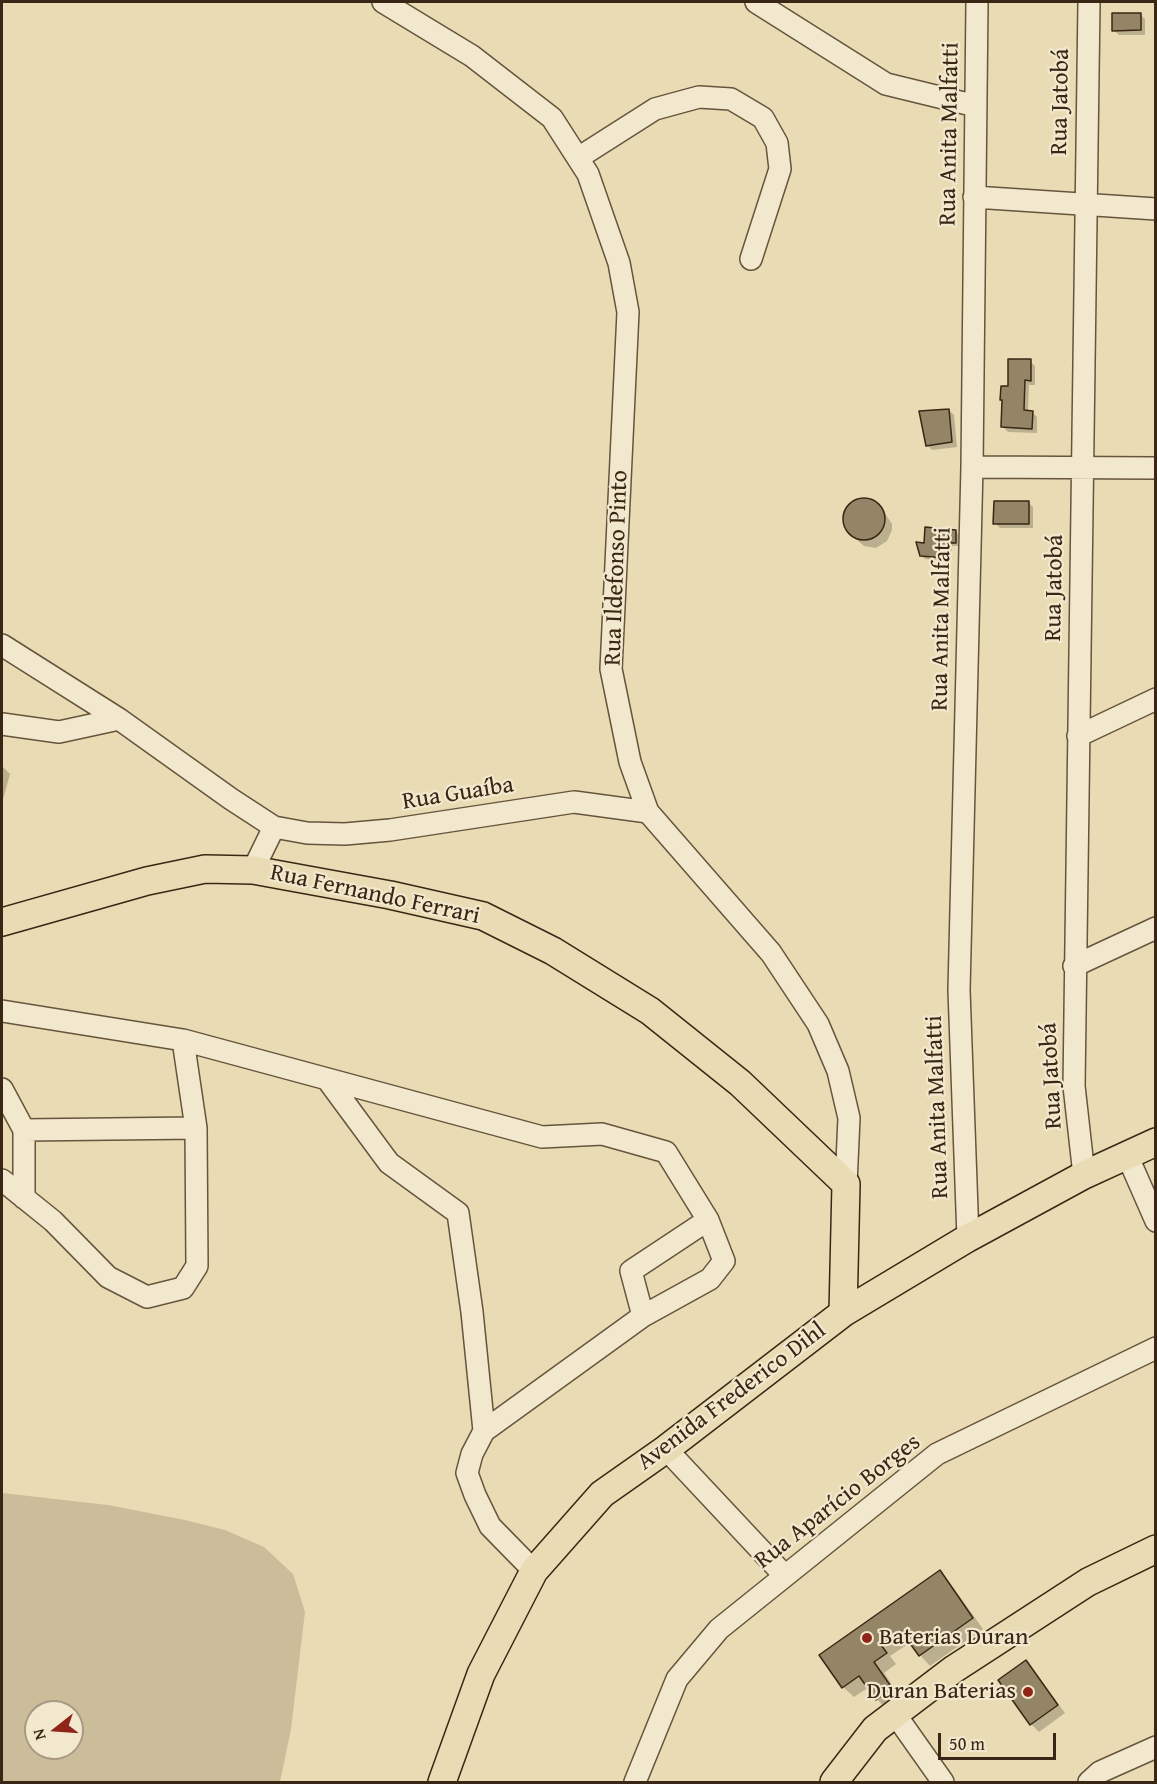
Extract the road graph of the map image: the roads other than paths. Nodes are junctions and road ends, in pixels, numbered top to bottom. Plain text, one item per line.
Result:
1 (383, 2) edge
2 (756, 2) edge
3 (977, 2) edge
4 (1089, 2) edge
5 (976, 106) junction
6 (578, 158) junction
7 (974, 197) junction
8 (1085, 204) junction
9 (1155, 209) edge
10 (751, 259) dead end
11 (972, 467) junction
12 (1082, 467) junction
13 (1155, 468) edge
14 (2, 645) edge
15 (1155, 699) edge
16 (119, 719) junction
17 (2, 724) edge
18 (1078, 736) junction
19 (648, 812) junction
20 (274, 827) junction
21 (253, 870) junction
22 (2, 922) edge
23 (1155, 928) edge
24 (1074, 966) junction
25 (2, 1011) edge
26 (183, 1040) junction
27 (327, 1079) junction
28 (2, 1089) edge
29 (195, 1128) junction
30 (24, 1130) junction
31 (1155, 1142) edge
32 (1127, 1155) junction
33 (1084, 1175) junction
34 (2, 1179) edge
35 (846, 1184) junction
36 (24, 1198) junction
37 (708, 1220) junction
38 (1155, 1221) edge
39 (968, 1238) junction
40 (843, 1313) junction
41 (643, 1316) junction
42 (1155, 1347) edge
43 (484, 1431) junction
44 (666, 1449) junction
45 (1155, 1549) edge
46 (534, 1571) junction
47 (785, 1576) junction
48 (895, 1714) junction
49 (1155, 1747) edge
50 (442, 1782) edge
51 (635, 1782) edge
52 (834, 1782) edge
53 (943, 1782) edge
54 (1089, 1782) edge

1 - 6 street, Rua Ildefonso Pinto
2 - 5 street
3 - 5 street, Rua Anita Malfatti
4 - 8 street, Rua Jatobá
5 - 7 street, Rua Anita Malfatti
6 - 10 street
6 - 19 street, Rua Ildefonso Pinto
7 - 8 street
7 - 11 street, Rua Anita Malfatti
8 - 9 street
8 - 12 street, Rua Jatobá
11 - 12 street
11 - 39 street, Rua Anita Malfatti
12 - 13 street
12 - 18 street, Rua Jatobá
14 - 16 street, Rua Guaíba
15 - 18 street
16 - 17 street
16 - 20 street, Rua Guaíba
18 - 24 street, Rua Jatobá
19 - 20 street, Rua Guaíba
19 - 35 street, Rua Ildefonso Pinto
20 - 21 street
21 - 22 main road, Rua Fernando Ferrari
21 - 35 main road, Rua Fernando Ferrari
23 - 24 street
24 - 33 street, Rua Jatobá
25 - 26 street
26 - 27 street
26 - 29 street
27 - 37 street
27 - 43 street
28 - 30 street
29 - 30 street
29 - 36 street
30 - 36 street
31 - 32 main road, Avenida Frederico Dihl
32 - 33 main road, Avenida Frederico Dihl
32 - 38 street
33 - 39 main road, Avenida Frederico Dihl
34 - 36 street
35 - 40 main road, Rua Ildefonso Pinto
37 - 41 street
37 - 41 street
39 - 40 main road, Avenida Frederico Dihl
40 - 44 main road, Avenida Frederico Dihl
41 - 43 street
42 - 47 street, Rua Aparício Borges
43 - 46 street
44 - 46 main road, Avenida Frederico Dihl
44 - 47 street
45 - 48 main road
46 - 50 main road, Avenida Frederico Dihl
47 - 51 street, Rua Aparício Borges
48 - 52 main road
48 - 53 street
49 - 54 street

